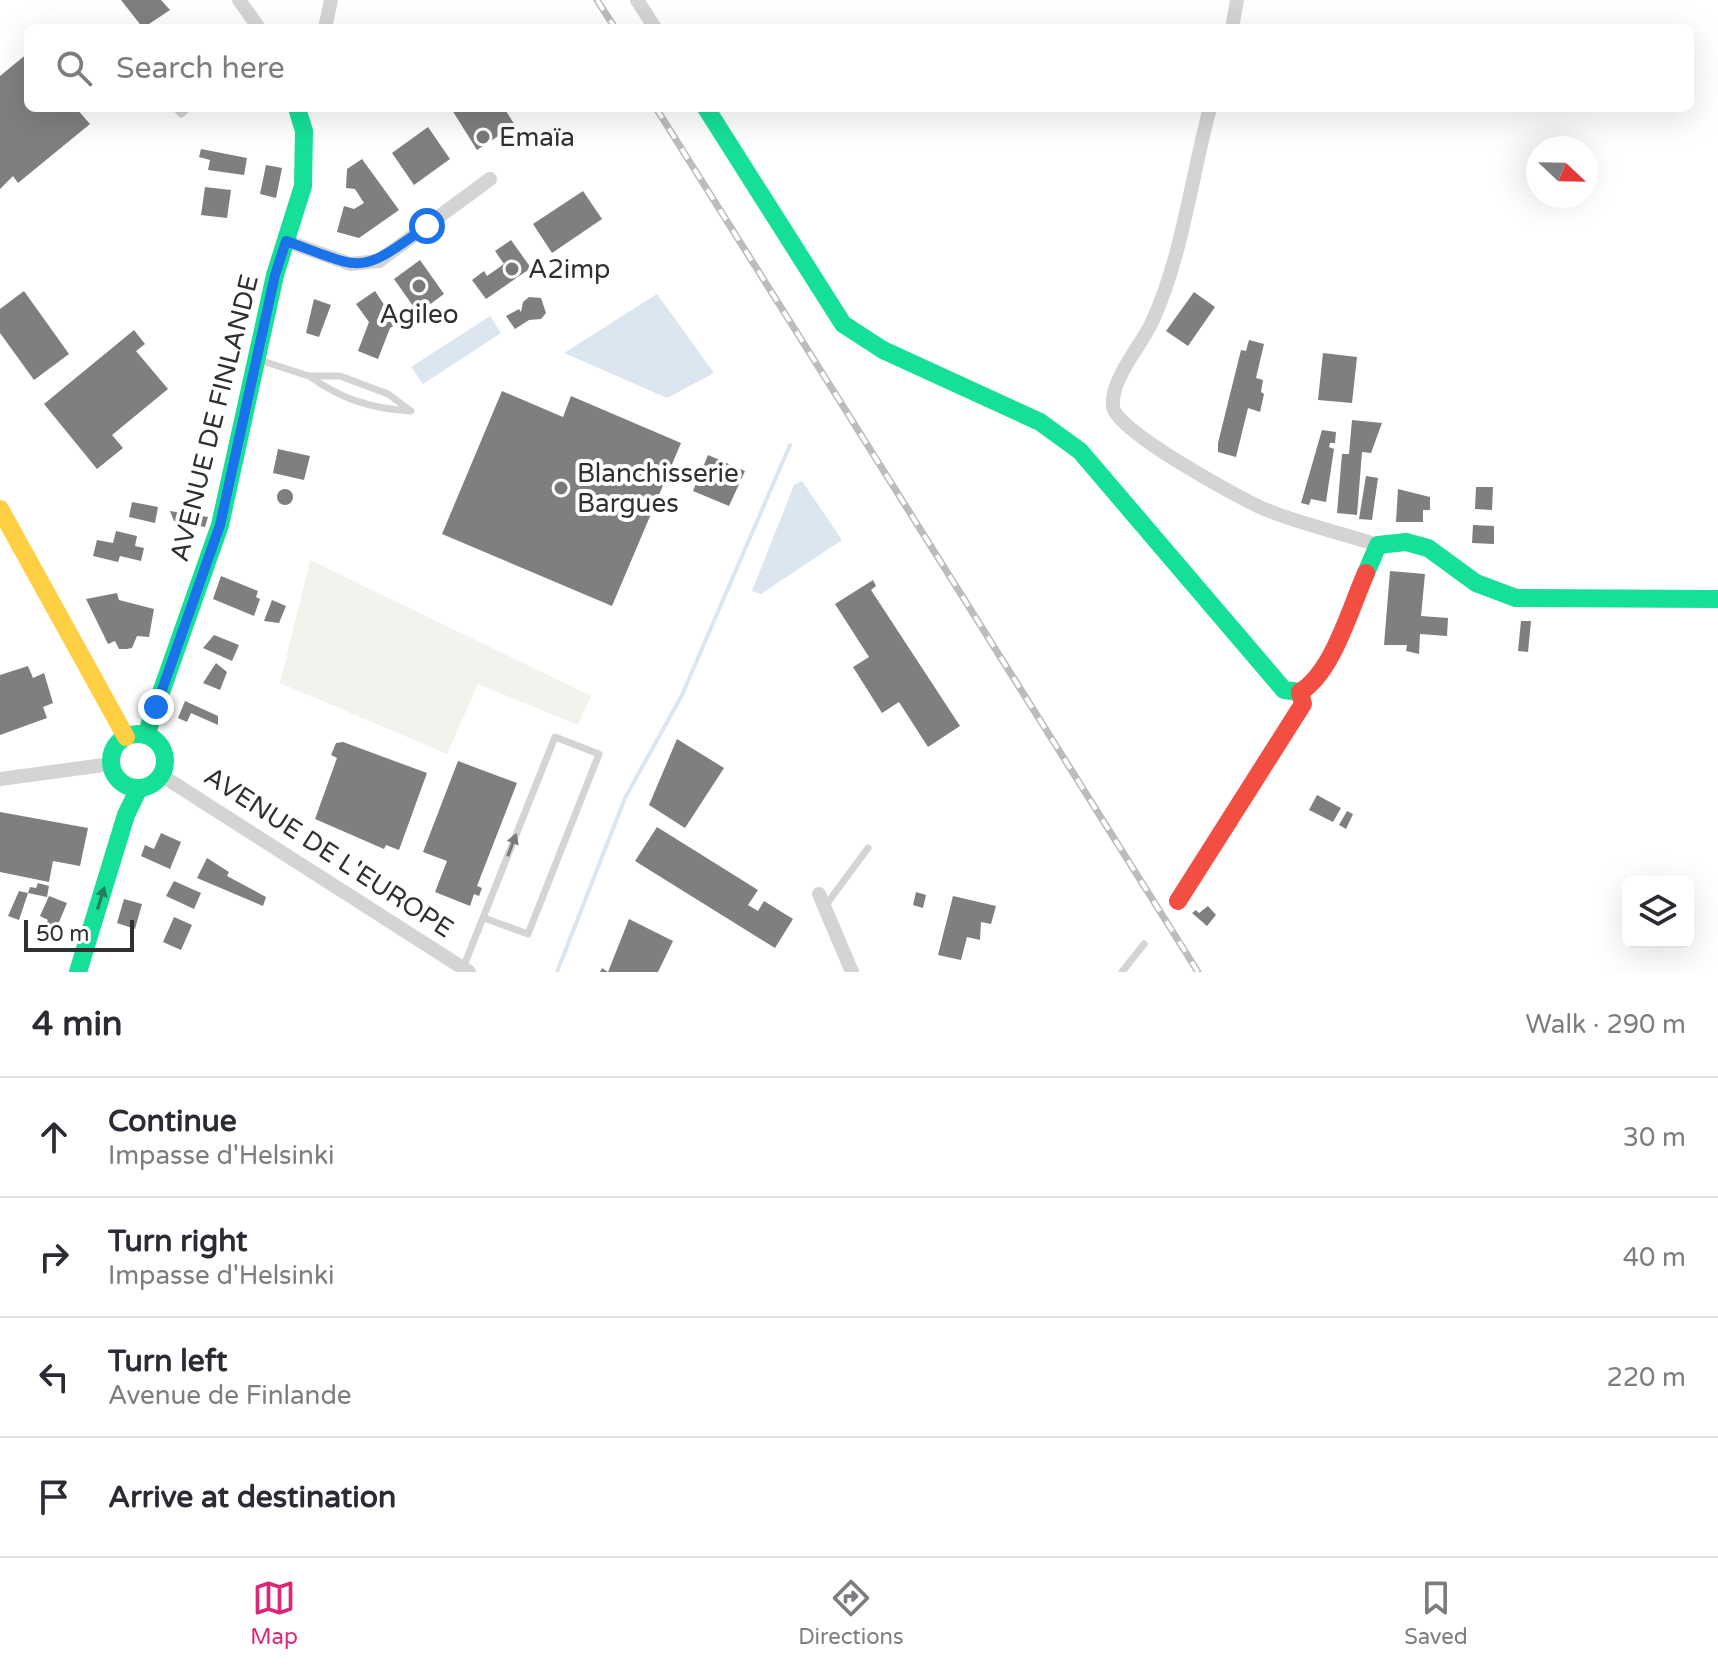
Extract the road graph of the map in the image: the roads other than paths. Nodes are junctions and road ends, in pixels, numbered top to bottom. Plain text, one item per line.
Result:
1 (239, 0) edge
2 (331, 0) edge
3 (637, 0) edge
4 (1237, 0) edge
5 (256, 24) edge
6 (326, 24) edge
7 (652, 24) edge
8 (1233, 24) edge
9 (298, 112) edge
10 (708, 112) edge
11 (1209, 112) edge
12 (490, 179) dead end
13 (286, 241) junction
14 (257, 359) junction
15 (309, 376) junction
16 (0, 509) edge
17 (1378, 545) junction
18 (1718, 599) edge
19 (1300, 692) junction
20 (146, 735) junction
21 (126, 737) junction
22 (111, 764) junction
23 (161, 775) junction
24 (0, 779) edge
25 (139, 788) junction
26 (868, 848) dead end
27 (823, 899) joint
28 (1178, 901) dead end
29 (484, 918) junction
30 (1144, 944) dead end
31 (466, 970) edge
32 (78, 972) edge
33 (852, 972) edge
34 (1122, 972) edge

1 - 5 street
2 - 6 street
3 - 7 street
4 - 8 street
9 - 13 street, AVENUE DE FINLANDE
10 - 19 street
11 - 17 street
12 - 13 street
13 - 14 street, AVENUE DE FINLANDE
14 - 15 lane
14 - 20 street, AVENUE DE FINLANDE
15 - 15 lane
16 - 21 street
17 - 18 street
17 - 19 street
19 - 28 street
20 - 21 street
20 - 23 street
21 - 22 street
22 - 24 street
22 - 25 street
23 - 25 street
23 - 31 street, AVENUE DE L'EUROPE
32 -> 25 street
26 - 27 lane
27 - 33 street
29 -> 29 lane
29 - 31 lane
30 - 34 lane

